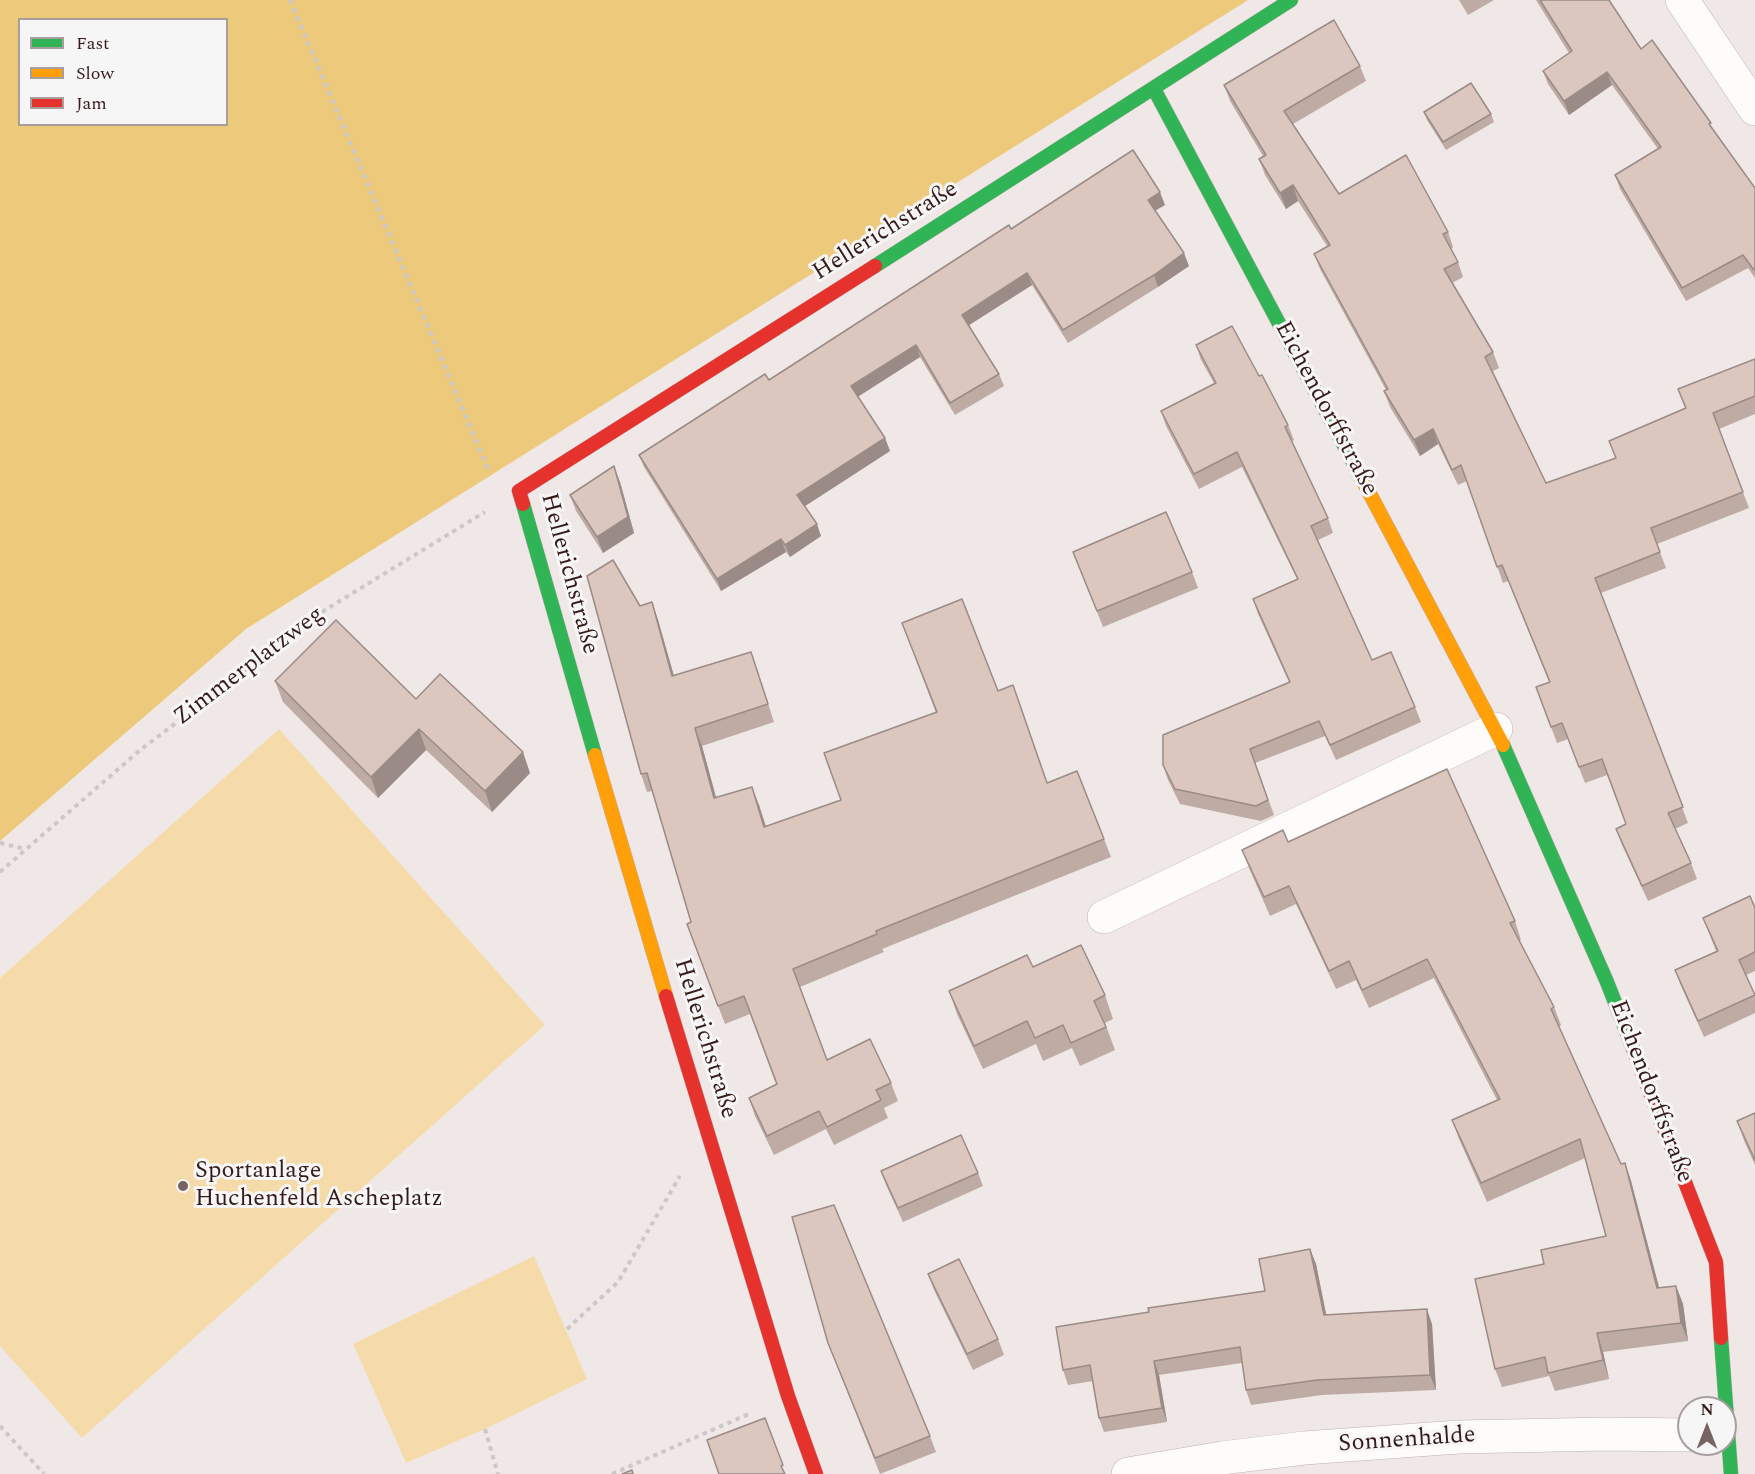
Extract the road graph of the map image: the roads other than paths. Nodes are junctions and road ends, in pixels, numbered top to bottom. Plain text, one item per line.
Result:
1 (1291, 0) edge
2 (1682, 0) edge
3 (1154, 89) junction
4 (1755, 109) edge
5 (1496, 729) junction
6 (1104, 916) dead end
7 (1724, 1396) edge
8 (1677, 1435) edge
9 (1729, 1456) edge
10 (816, 1474) edge
11 (1128, 1474) edge
12 (1731, 1474) edge

1 - 3 street, Hellerichstraße
2 - 4 street
3 - 5 street, Eichendorffstraße
3 - 10 street, Hellerichstraße
5 - 6 street
5 - 7 street, Eichendorffstraße
8 - 11 street, Sonnenhalde
9 - 12 street, Eichendorffstraße

